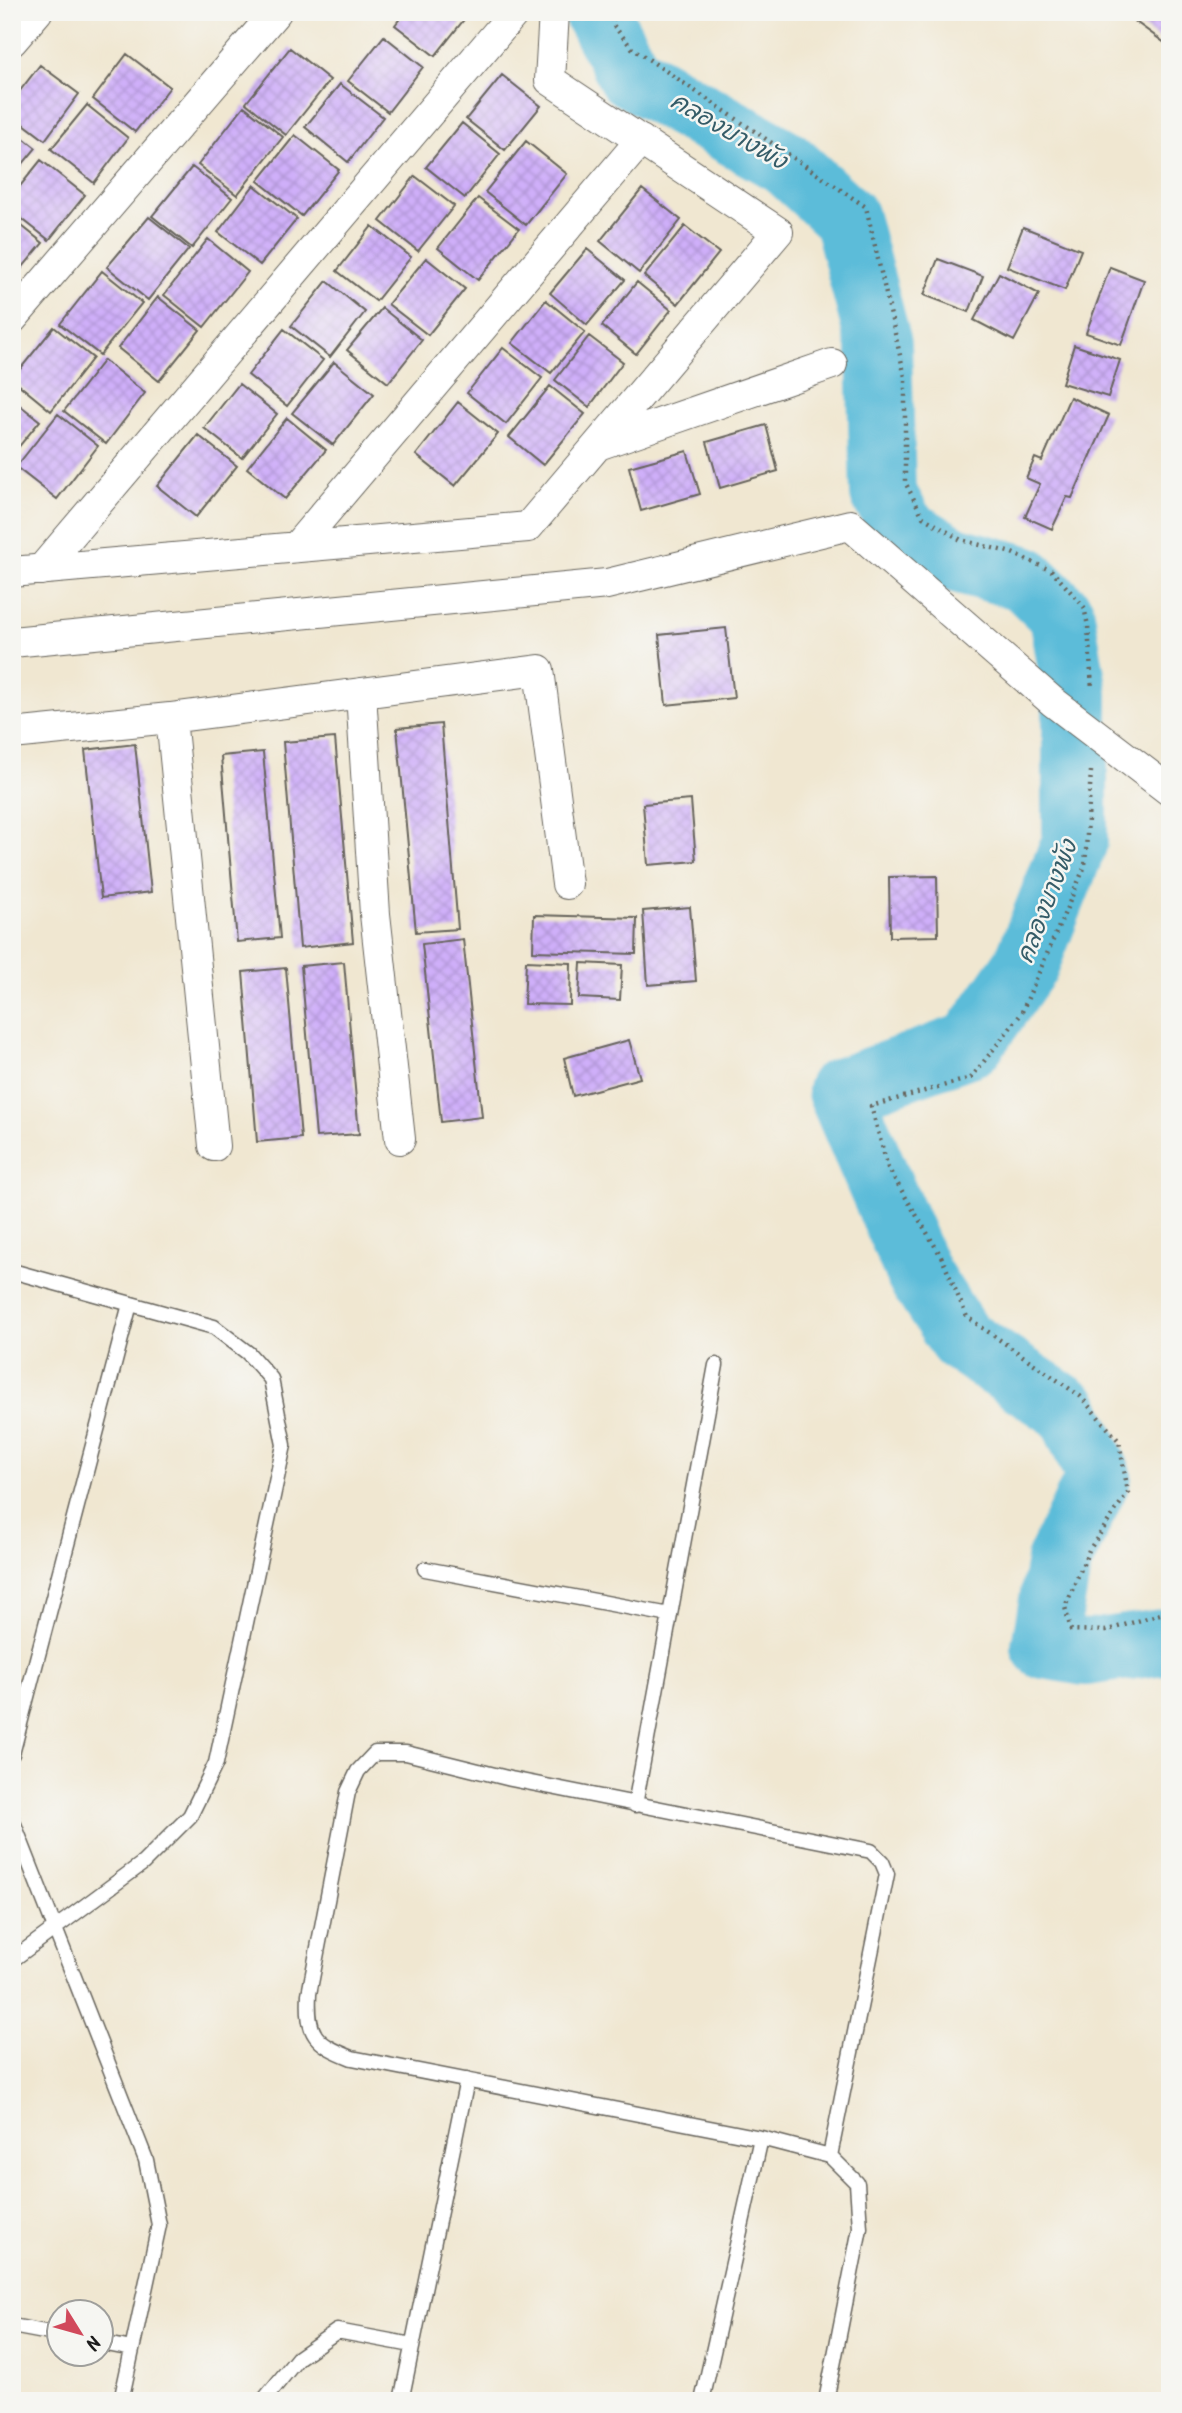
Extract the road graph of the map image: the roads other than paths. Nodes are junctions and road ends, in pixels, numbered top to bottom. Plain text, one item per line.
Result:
1 (37, 12) edge
2 (276, 12) edge
3 (515, 12) edge
4 (554, 12) edge
5 (12, 41) edge
6 (641, 140) junction
7 (12, 320) edge
8 (832, 364) dead end
9 (598, 446) junction
10 (298, 545) junction
11 (26, 571) edge
12 (12, 642) edge
13 (361, 694) junction
14 (172, 718) junction
15 (12, 734) edge
16 (1170, 791) edge
17 (567, 884) dead end
18 (400, 1139) dead end
19 (214, 1146) dead end
20 (12, 1271) edge
21 (131, 1304) junction
22 (716, 1365) dead end
23 (425, 1569) dead end
24 (670, 1615) junction
25 (12, 1754) edge
26 (635, 1804) junction
27 (12, 1819) edge
28 (57, 1928) junction
29 (12, 1960) edge
30 (467, 2080) junction
31 (761, 2137) junction
32 (830, 2156) junction
33 (12, 2326) edge
34 (46, 2332) edge
35 (412, 2345) junction
36 (116, 2346) edge
37 (132, 2349) junction
38 (121, 2401) edge
39 (262, 2401) edge
40 (401, 2401) edge
41 (702, 2401) edge
42 (826, 2401) edge

1 - 5 street
2 - 7 street
3 - 11 street
4 - 6 street
6 - 9 street
6 - 10 street
8 - 9 street
9 - 10 street
10 - 11 street
12 - 16 street
13 - 14 street
13 - 17 street
13 - 18 street
14 - 15 street
14 - 19 street
20 - 21 lane
21 - 25 lane
21 - 28 lane
22 - 24 lane
23 - 24 lane
24 - 26 lane
26 - 30 lane
26 - 32 lane
27 - 28 lane
28 - 29 lane
28 - 37 lane
30 - 31 lane
30 - 35 lane
31 - 32 lane
31 - 41 lane
32 - 42 lane
33 - 34 lane
35 - 39 lane
35 - 40 lane
36 - 37 lane
37 - 38 lane

